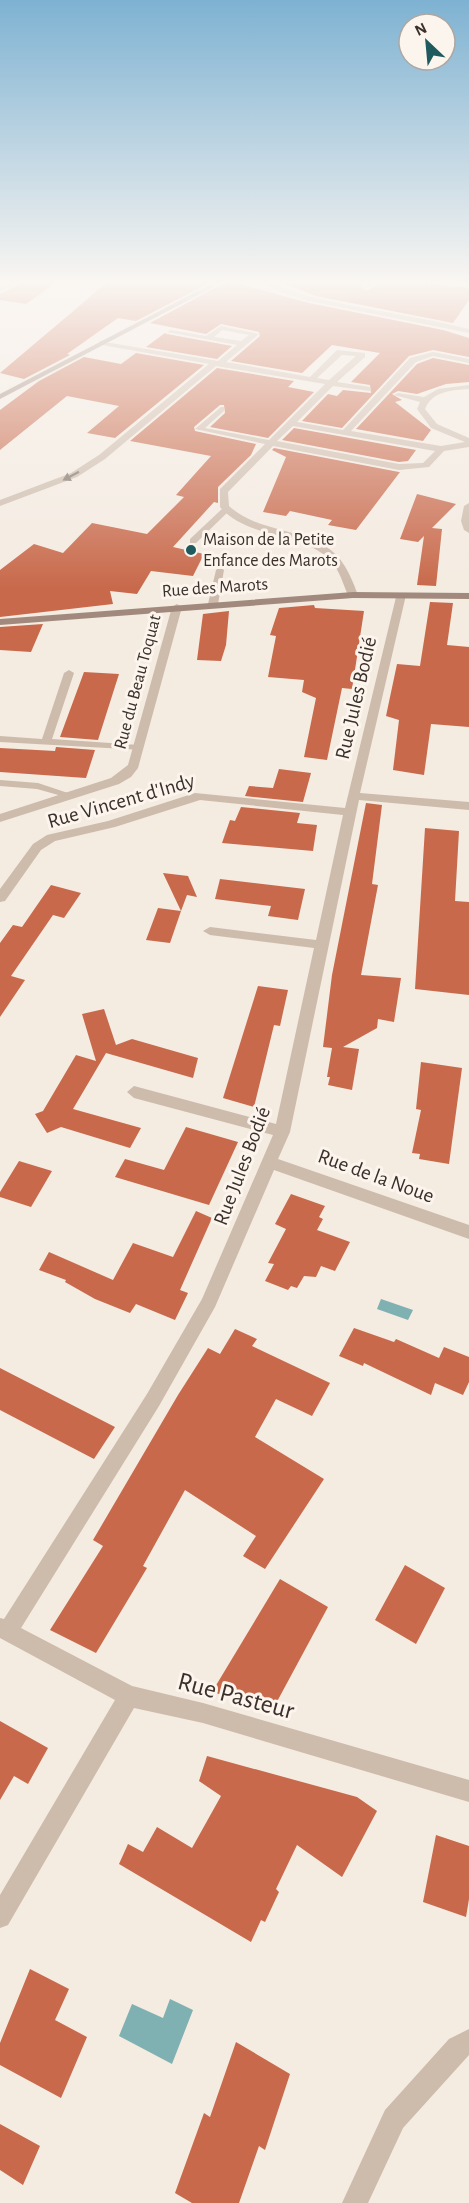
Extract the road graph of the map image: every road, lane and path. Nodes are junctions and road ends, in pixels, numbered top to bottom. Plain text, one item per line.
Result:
1 (27, 383) edge
2 (192, 383) edge
3 (332, 383) joint
4 (391, 383) edge
5 (469, 387) edge
6 (367, 389) dead end
7 (398, 395) dead end
8 (0, 397) edge
9 (425, 400) junction
10 (221, 409) dead end
11 (292, 421) junction
12 (345, 432) junction
13 (270, 442) junction
14 (469, 442) edge
15 (441, 449) junction
16 (0, 503) edge
17 (469, 506) edge
18 (227, 510) junction
19 (469, 530) edge
20 (193, 541) dead end
21 (220, 570) dead end
22 (353, 595) junction
23 (401, 595) junction
24 (469, 596) edge
25 (213, 604) junction
26 (177, 607) junction
27 (0, 622) edge
28 (69, 674) dead end
29 (0, 739) edge
30 (46, 742) junction
31 (139, 748) junction
32 (0, 783) edge
33 (69, 795) junction
34 (354, 796) junction
35 (469, 806) edge
36 (350, 812) junction
37 (0, 818) edge
38 (0, 898) edge
39 (210, 931) dead end
40 (323, 945) junction
41 (134, 1092) dead end
42 (282, 1132) junction
43 (269, 1162) junction
44 (469, 1232) edge
45 (4, 1629) edge
46 (129, 1696) junction
47 (469, 1791) edge
48 (0, 1917) edge
49 (469, 2041) edge
50 (355, 2203) edge

1 - 8 street
2 -> 16 street
3 - 6 street
3 - 11 street
4 - 12 street
5 - 9 street
7 - 9 street
9 - 14 street
10 - 13 street
11 - 12 street
11 - 13 street
12 - 15 street
13 - 15 street
13 - 18 street
14 - 15 street
17 - 19 street
18 - 20 lane
18 - 22 street
21 - 25 lane
22 - 23 street, Rue des Marots
22 - 25 street, Rue des Marots
23 - 24 street, Rue des Marots
23 - 34 street, Rue Jules Bodié
25 - 26 street, Rue des Marots
26 - 27 street, Rue des Marots
26 - 31 street, Rue du Beau Toquat
28 - 30 lane
29 - 30 lane
30 - 31 lane
31 - 33 street, Rue du Beau Toquat
32 - 33 lane
33 - 37 street, Rue du Beau Toquat
34 - 35 street
34 - 36 street, Rue Jules Bodié
36 - 38 street, Rue Vincent d'Indy
36 - 40 street, Rue Jules Bodié
39 - 40 street
40 - 42 street, Rue Jules Bodié
41 - 42 street
42 - 43 street, Rue Jules Bodié
43 - 44 street, Rue de la Noue
43 - 45 street, Rue Jules Bodié
45 - 46 street, Rue Pasteur
46 - 47 street, Rue Pasteur
46 - 48 street
49 - 50 street

